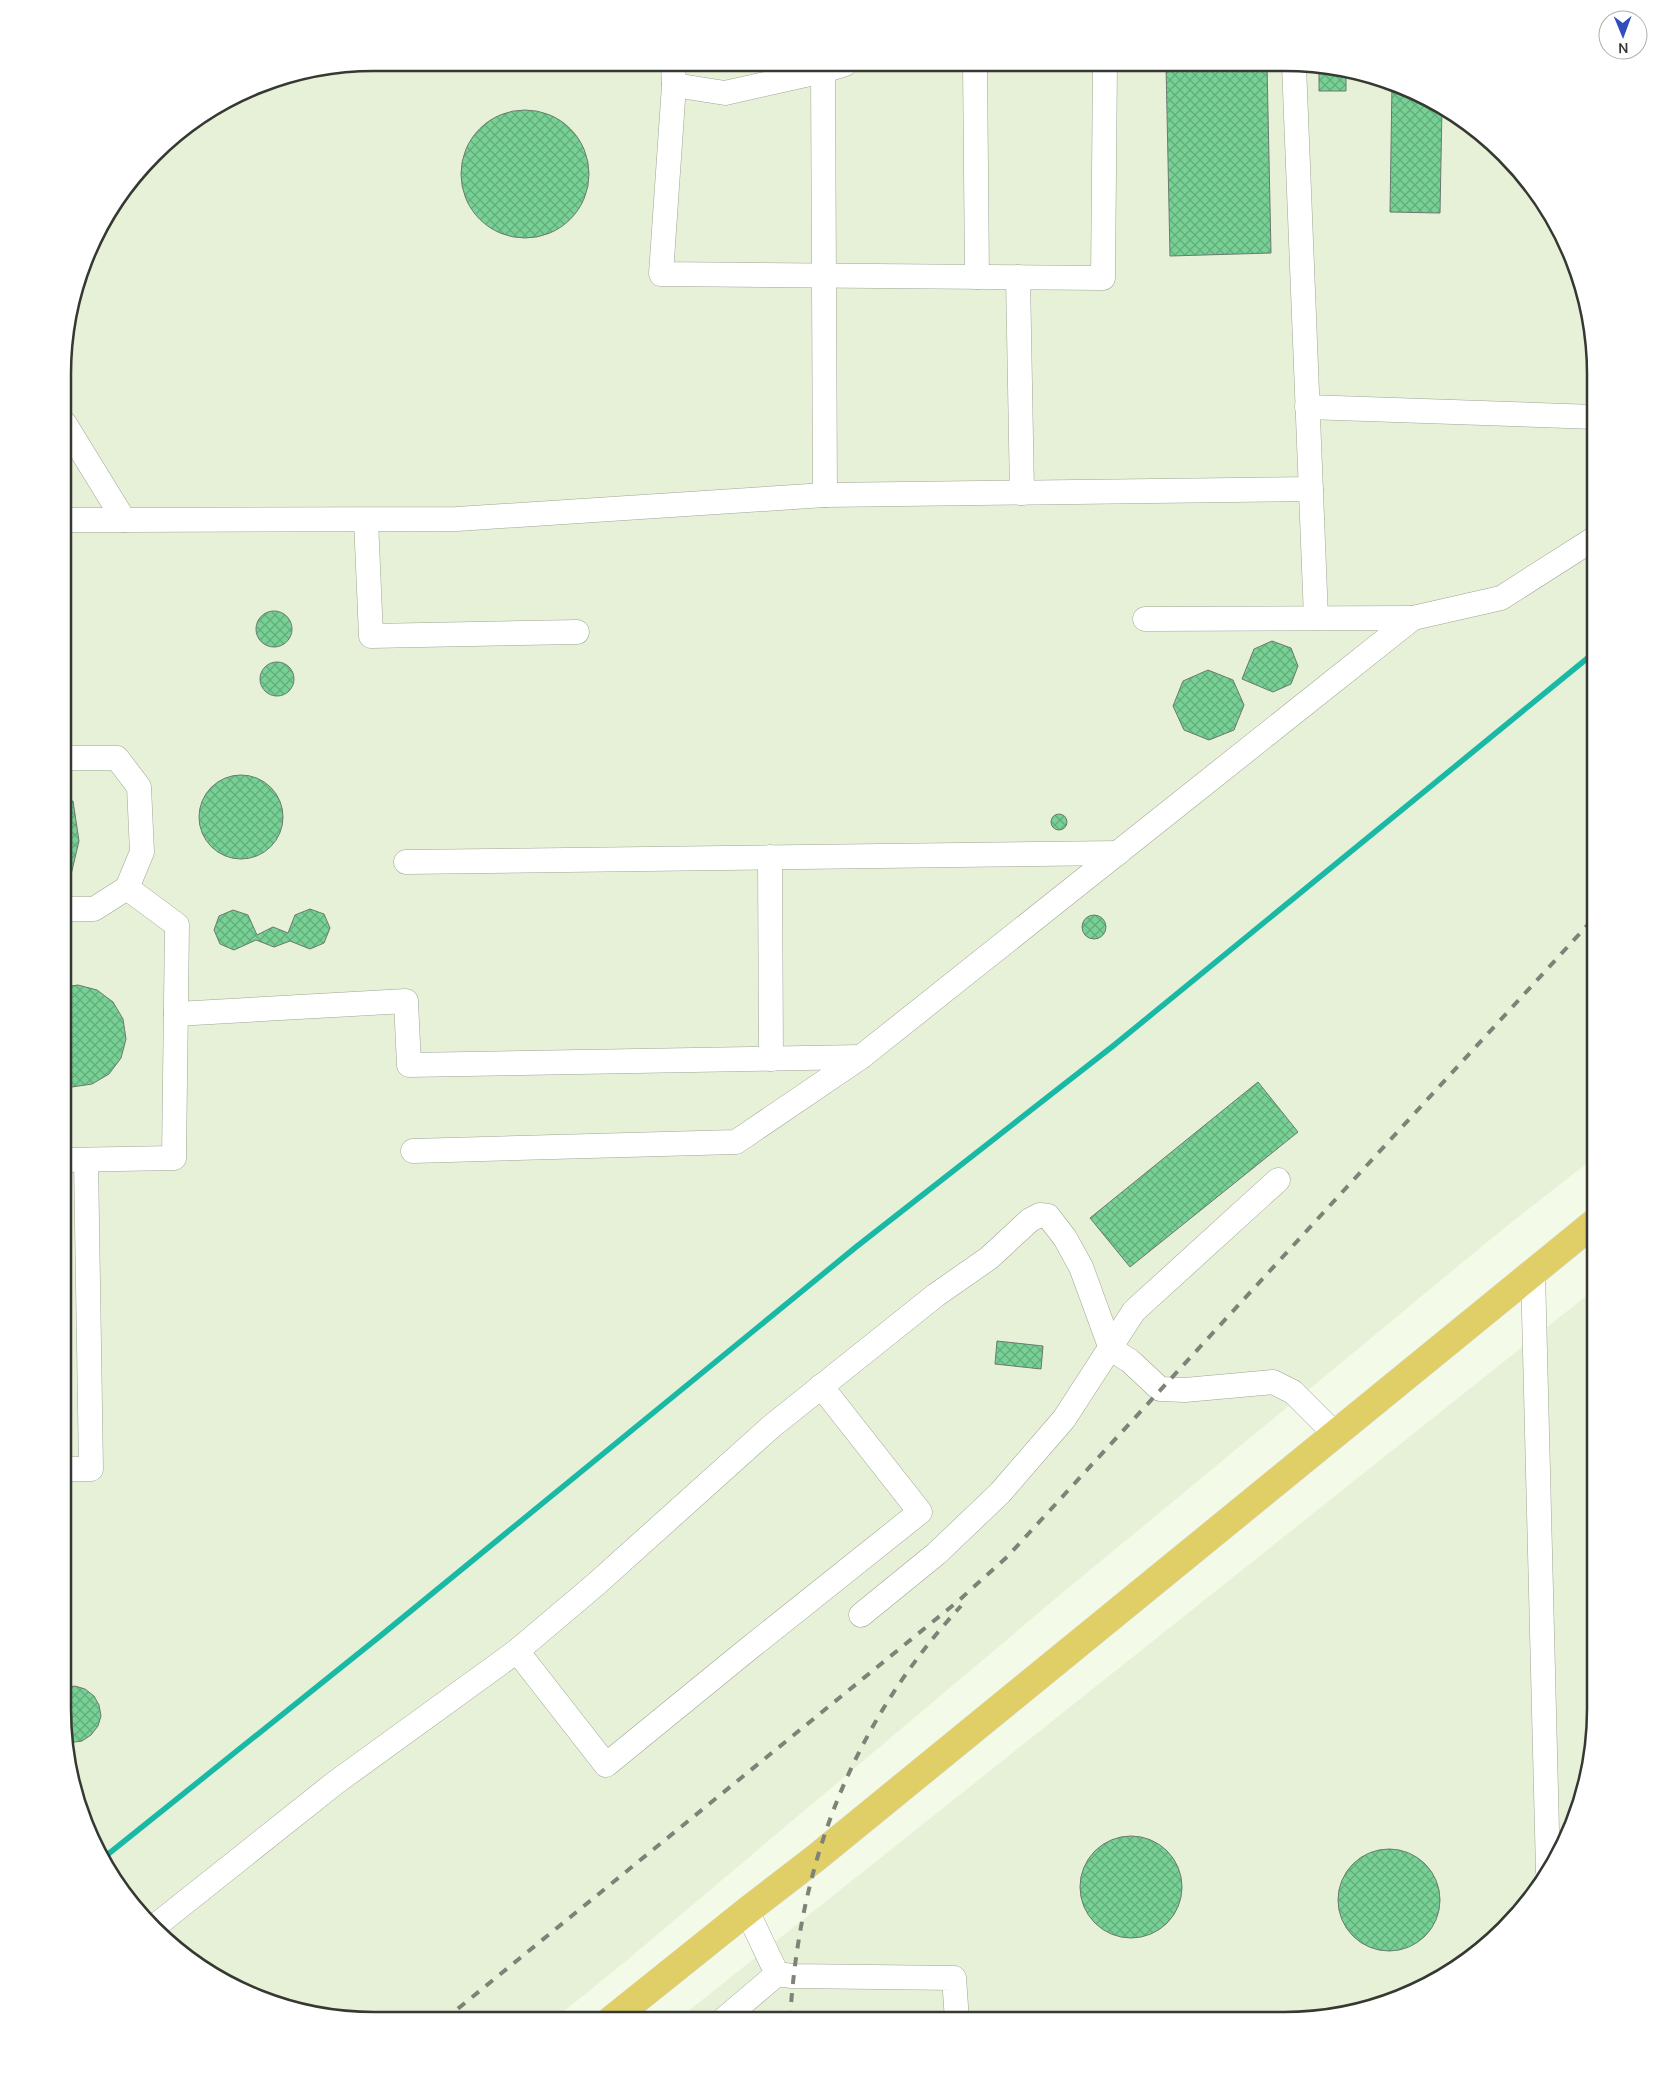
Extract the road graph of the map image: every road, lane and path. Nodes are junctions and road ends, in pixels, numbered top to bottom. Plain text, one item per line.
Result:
1 (817, 71) edge
2 (834, 71) edge
3 (975, 71) edge
4 (1105, 71) edge
5 (1294, 72) edge
6 (674, 74) edge
7 (824, 276) junction
8 (976, 277) junction
9 (1018, 278) junction
10 (1307, 407) junction
11 (1587, 417) edge
12 (71, 434) edge
13 (1311, 490) junction
14 (1022, 493) junction
15 (825, 495) junction
16 (71, 520) edge
17 (124, 520) junction
18 (366, 520) junction
19 (1587, 543) edge
20 (1316, 618) junction
21 (1414, 618) junction
22 (1145, 619) dead end
23 (577, 632) dead end
24 (71, 758) edge
25 (1118, 853) junction
26 (770, 857) junction
27 (406, 862) dead end
28 (127, 888) junction
29 (71, 909) edge
30 (176, 1014) junction
31 (861, 1058) junction
32 (771, 1059) junction
33 (414, 1151) dead end
34 (75, 1160) edge
35 (1278, 1180) dead end
36 (1587, 1228) edge
37 (1533, 1272) junction
38 (1111, 1349) junction
39 (822, 1386) junction
40 (1335, 1434) junction
41 (71, 1469) edge
42 (861, 1615) dead end
43 (517, 1651) junction
44 (1548, 1857) edge
45 (746, 1911) junction
46 (160, 1923) edge
47 (778, 1974) junction
48 (621, 2012) edge
49 (733, 2012) edge
50 (956, 2012) edge

1 - 6 street
2 - 7 street
3 - 8 street
4 - 9 street
5 - 10 street
6 - 7 street
7 - 8 street
7 - 15 street
8 - 9 street
9 - 14 street
10 - 11 street
10 - 13 street
12 - 17 street
13 - 14 street
13 - 20 street
14 - 15 street
15 - 18 street
16 - 17 street
17 - 18 street
18 - 23 street
19 - 21 street
20 - 21 street
20 - 22 street
21 - 25 street
24 - 28 street
25 - 26 street
25 - 31 street
26 - 27 street
26 - 32 street
28 - 29 street
28 - 30 street
30 - 32 street
30 - 34 street
31 - 32 street
31 - 33 street
34 - 41 street
35 - 38 street
36 - 37 main road
37 - 40 main road
37 - 44 street
38 - 39 street
38 - 40 street
38 - 42 street
39 - 43 street
39 - 43 street
40 - 45 main road
43 - 46 street
45 - 47 street
45 - 48 main road
47 - 49 street
47 - 50 street

